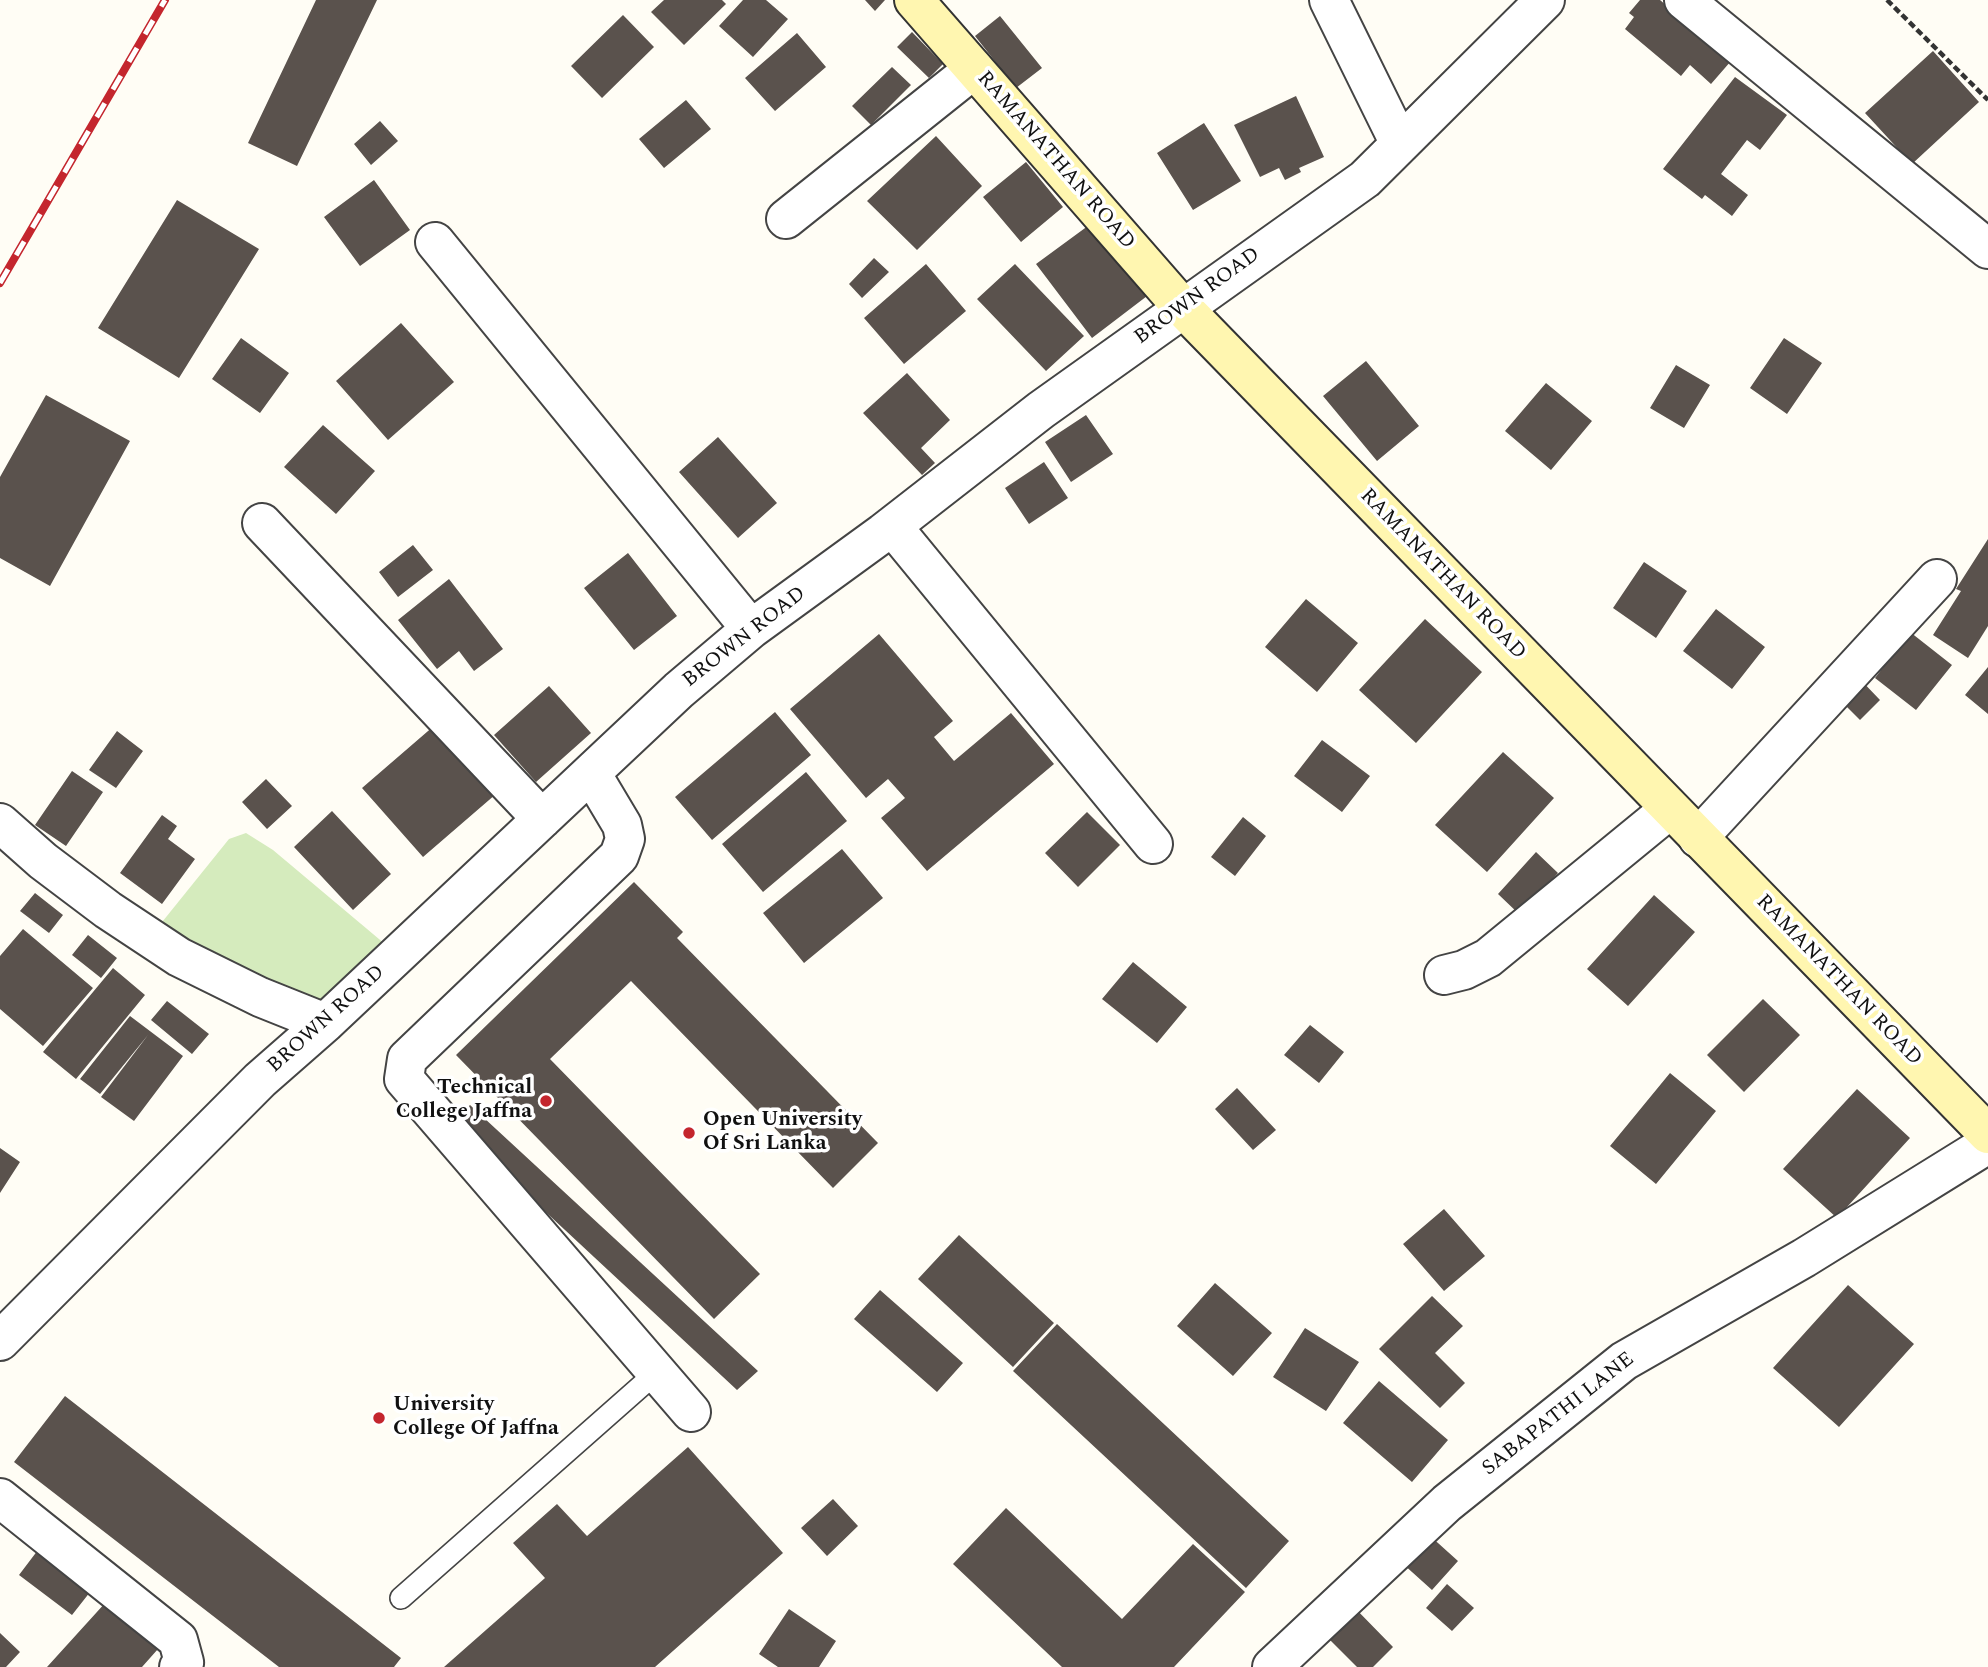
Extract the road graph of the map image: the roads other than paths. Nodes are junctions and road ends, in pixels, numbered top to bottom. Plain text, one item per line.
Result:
1 (914, 0) edge
2 (1329, 0) edge
3 (1545, 0) edge
4 (1684, 0) edge
5 (974, 68) junction
6 (1400, 144) junction
7 (786, 219) dead end
8 (435, 242) dead end
9 (1988, 249) edge
10 (1183, 308) junction
11 (262, 523) dead end
12 (892, 526) junction
13 (1937, 579) dead end
14 (751, 629) junction
15 (591, 773) junction
16 (1670, 809) junction
17 (542, 819) junction
18 (0, 823) edge
19 (1698, 838) junction
20 (1153, 844) dead end
21 (1444, 975) dead end
22 (326, 1023) junction
23 (1988, 1134) edge
24 (1988, 1144) edge
25 (0, 1341) edge
26 (657, 1372) junction
27 (691, 1412) dead end
28 (0, 1498) edge
29 (401, 1598) dead end
30 (179, 1667) edge
31 (1272, 1667) edge

1 - 5 main road, RAMANATHAN ROAD
2 - 6 street
3 - 6 street, BROWN ROAD
4 - 9 street
5 - 7 street
5 - 10 main road, RAMANATHAN ROAD
6 - 10 street, BROWN ROAD
8 - 14 street
10 - 12 street, BROWN ROAD
10 - 16 main road, RAMANATHAN ROAD
11 - 17 street
12 - 14 street, BROWN ROAD
12 - 20 street
13 - 19 street
14 - 15 street, BROWN ROAD
15 - 17 street, BROWN ROAD
15 - 26 street
16 - 19 main road, RAMANATHAN ROAD
16 - 21 street
17 - 22 street, BROWN ROAD
18 - 22 street
19 - 23 main road, RAMANATHAN ROAD
22 - 25 street, BROWN ROAD
24 - 31 street, SABAPATHI LANE
26 - 27 street
26 - 29 lane
28 - 30 street

